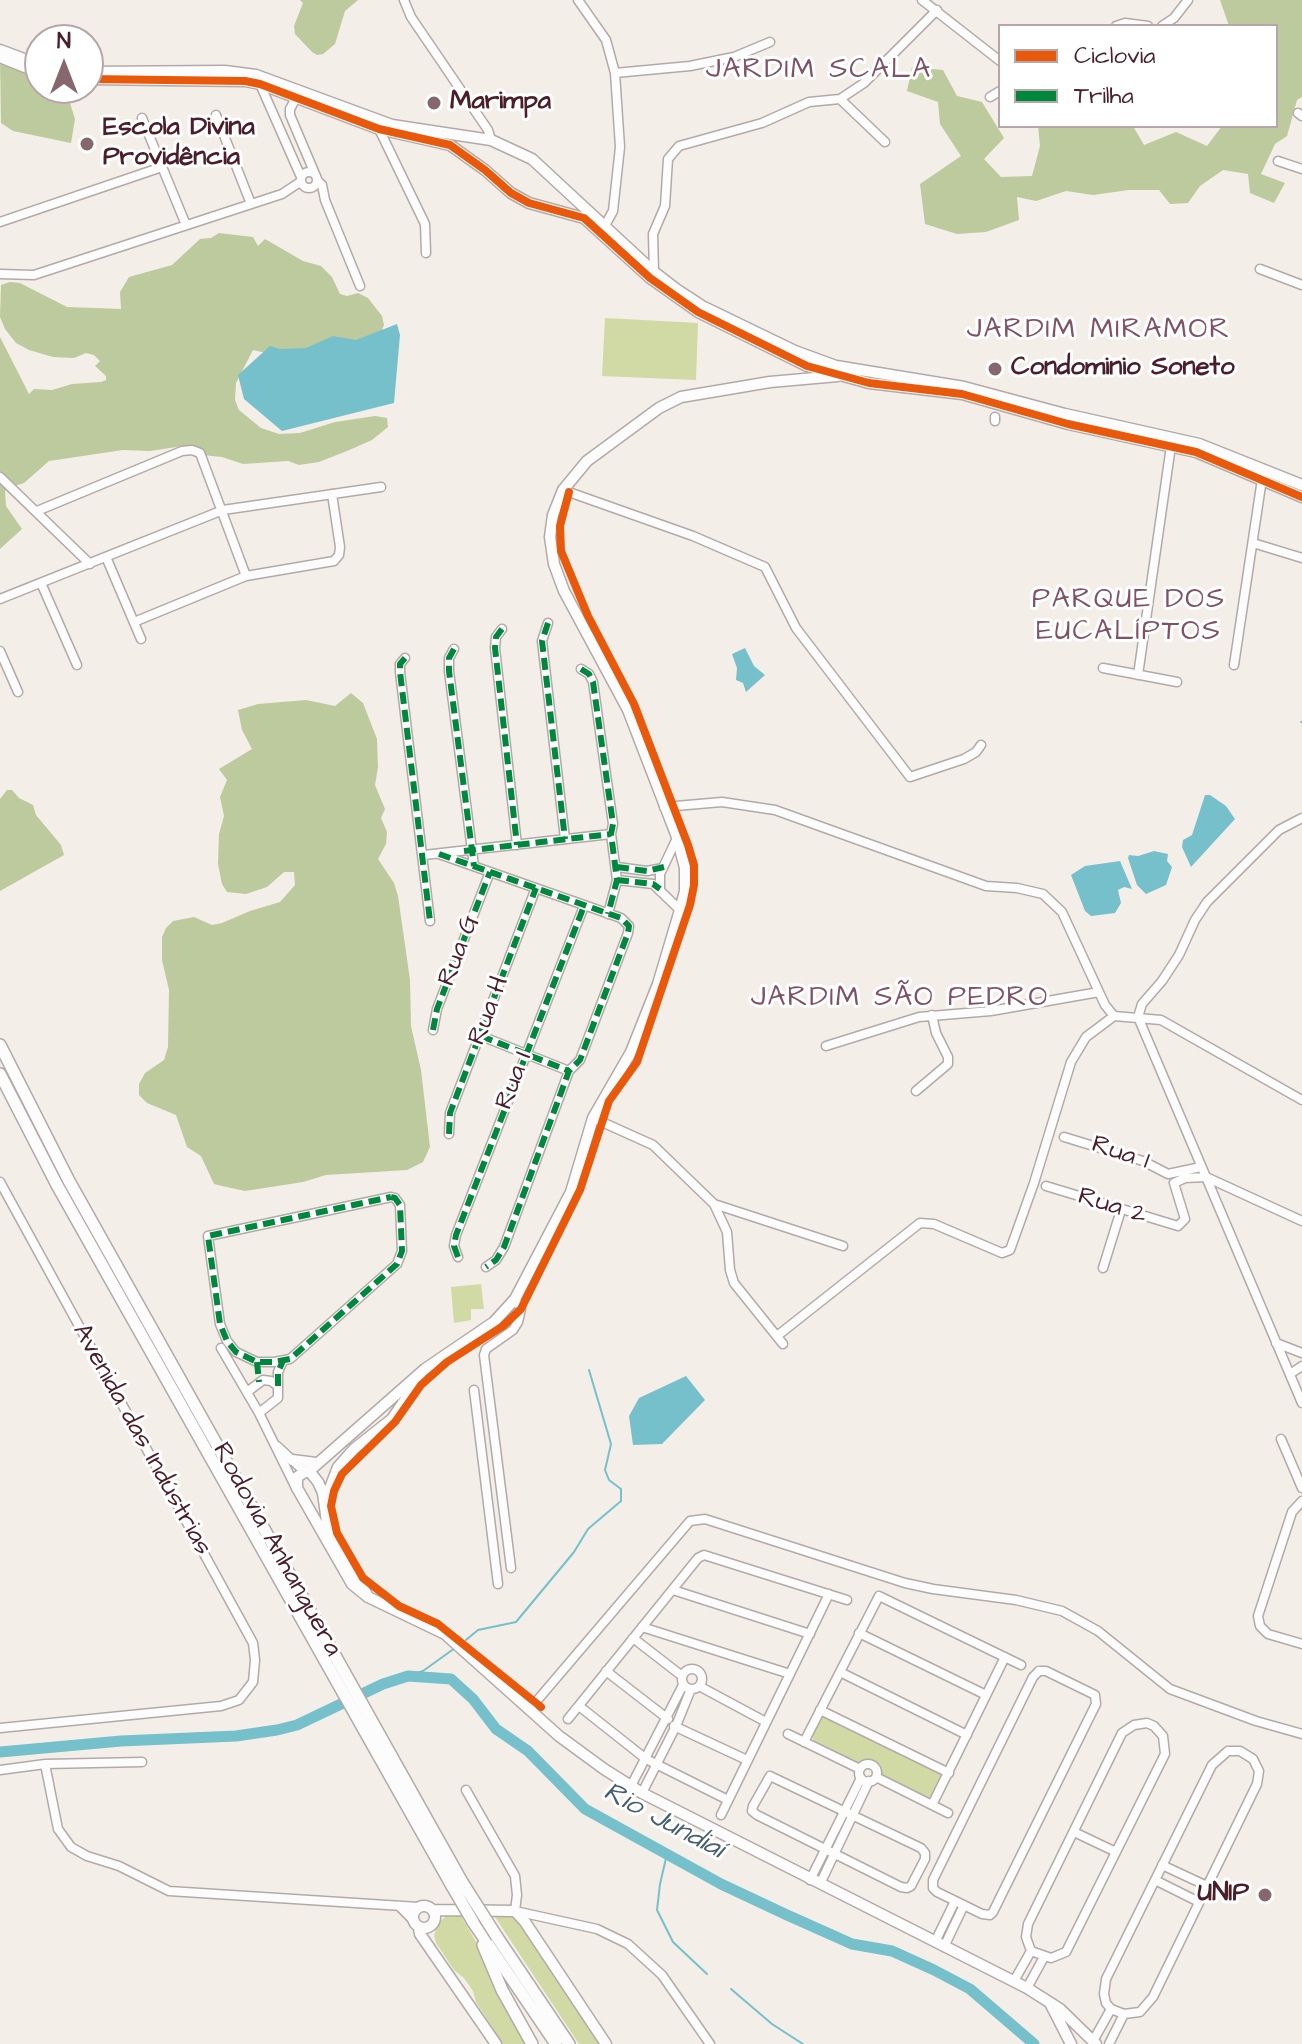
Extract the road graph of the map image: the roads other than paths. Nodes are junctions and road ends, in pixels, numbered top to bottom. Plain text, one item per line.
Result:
1 (404, 0) edge
2 (578, 0) edge
3 (922, 0) edge
4 (1188, 0) edge
5 (937, 10) junction
6 (1165, 24) edge
7 (770, 42) dead end
8 (0, 50) edge
9 (0, 57) edge
10 (24, 59) edge
11 (998, 59) edge
12 (24, 67) edge
13 (104, 72) edge
14 (615, 73) junction
15 (104, 79) edge
16 (260, 84) junction
17 (998, 92) edge
18 (990, 97) dead end
19 (296, 98) junction
20 (840, 99) junction
21 (216, 115) dead end
22 (142, 118) dead end
23 (379, 129) junction
24 (300, 138) junction
25 (491, 140) junction
26 (885, 142) dead end
27 (287, 144) junction
28 (1278, 161) dead end
29 (162, 167) junction
30 (1302, 169) edge
31 (301, 179) junction
32 (314, 183) junction
33 (282, 194) junction
34 (578, 201) junction
35 (251, 204) junction
36 (570, 212) junction
37 (0, 222) edge
38 (186, 225) junction
39 (604, 229) junction
40 (426, 253) dead end
41 (1260, 269) dead end
42 (654, 272) junction
43 (0, 274) edge
44 (1302, 285) edge
45 (360, 286) dead end
46 (790, 364) junction
47 (837, 371) junction
48 (796, 379) junction
49 (775, 381) junction
50 (1171, 446) junction
51 (0, 477) edge
52 (1262, 479) junction
53 (1302, 485) edge
54 (381, 487) dead end
55 (563, 490) junction
56 (332, 494) junction
57 (1302, 497) edge
58 (223, 510) junction
59 (37, 511) junction
60 (1253, 543) junction
61 (106, 557) junction
62 (1302, 558) edge
63 (90, 564) junction
64 (246, 576) junction
65 (41, 583) junction
66 (0, 599) edge
67 (134, 622) junction
68 (548, 623) dead end
69 (502, 629) dead end
70 (141, 639) dead end
71 (454, 649) dead end
72 (0, 651) edge
73 (405, 658) dead end
74 (77, 665) dead end
75 (1234, 665) dead end
76 (1103, 668) dead end
77 (581, 669) dead end
78 (1138, 675) junction
79 (1177, 682) dead end
80 (18, 692) dead end
81 (981, 745) dead end
82 (664, 807) junction
83 (1302, 818) edge
84 (611, 834) junction
85 (677, 837) junction
86 (565, 839) junction
87 (517, 845) junction
88 (471, 850) junction
89 (439, 854) junction
90 (424, 855) junction
91 (474, 866) junction
92 (617, 867) junction
93 (664, 867) junction
94 (490, 872) junction
95 (617, 880) junction
96 (536, 888) junction
97 (660, 889) junction
98 (584, 906) junction
99 (680, 910) junction
100 (608, 914) junction
101 (430, 921) dead end
102 (1099, 992) junction
103 (932, 1015) junction
104 (1114, 1016) junction
105 (1138, 1017) junction
106 (433, 1030) dead end
107 (481, 1036) junction
108 (0, 1045) edge
109 (826, 1046) dead end
110 (526, 1054) junction
111 (569, 1071) junction
112 (0, 1074) edge
113 (916, 1091) dead end
114 (1302, 1100) edge
115 (593, 1118) junction
116 (449, 1134) dead end
117 (1064, 1137) dead end
118 (1201, 1167) junction
119 (1174, 1177) junction
120 (1206, 1177) junction
121 (0, 1182) edge
122 (1046, 1186) dead end
123 (714, 1204) junction
124 (1121, 1210) junction
125 (1302, 1221) edge
126 (843, 1246) dead end
127 (458, 1257) dead end
128 (486, 1267) dead end
129 (1103, 1268) dead end
130 (515, 1299) junction
131 (494, 1322) junction
132 (505, 1336) junction
133 (1276, 1343) junction
134 (221, 1348) dead end
135 (1302, 1353) edge
136 (283, 1361) junction
137 (257, 1362) junction
138 (1302, 1366) edge
139 (425, 1369) junction
140 (1290, 1374) junction
141 (259, 1382) junction
142 (278, 1386) junction
143 (247, 1392) junction
144 (489, 1392) junction
145 (1302, 1403) edge
146 (383, 1405) junction
147 (259, 1413) junction
148 (392, 1419) junction
149 (1281, 1439) dead end
150 (274, 1443) junction
151 (292, 1460) joint
152 (309, 1469) junction
153 (297, 1488) junction
154 (1302, 1488) edge
155 (1302, 1501) edge
156 (324, 1505) junction
157 (307, 1507) junction
158 (334, 1546) junction
159 (495, 1560) junction
160 (498, 1584) dead end
161 (673, 1590) junction
162 (829, 1594) junction
163 (847, 1600) dead end
164 (642, 1627) junction
165 (859, 1633) junction
166 (810, 1634) junction
167 (633, 1638) junction
168 (1302, 1644) edge
169 (1005, 1657) junction
170 (1021, 1665) dead end
171 (606, 1671) junction
172 (337, 1672) junction
173 (840, 1672) junction
174 (790, 1674) junction
175 (689, 1684) junction
176 (986, 1695) junction
177 (579, 1706) junction
178 (529, 1710) junction
179 (820, 1710) junction
180 (568, 1719) dead end
181 (666, 1719) junction
182 (766, 1722) junction
183 (676, 1726) junction
184 (0, 1728) edge
185 (788, 1734) dead end
186 (1302, 1734) edge
187 (967, 1735) junction
188 (804, 1742) junction
189 (646, 1759) junction
190 (747, 1760) junction
191 (142, 1762) dead end
192 (45, 1764) junction
193 (656, 1765) junction
194 (0, 1770) edge
195 (949, 1773) junction
196 (866, 1776) junction
197 (631, 1786) junction
198 (466, 1790) dead end
199 (642, 1793) junction
200 (728, 1800) junction
201 (932, 1805) junction
202 (850, 1813) junction
203 (948, 1813) dead end
204 (721, 1815) dead end
205 (1074, 1832) junction
206 (826, 1849) junction
207 (1116, 1852) junction
208 (836, 1854) junction
209 (1162, 1865) junction
210 (1155, 1880) junction
211 (815, 1882) junction
212 (457, 1884) junction
213 (1207, 1886) junction
214 (1199, 1902) junction
215 (960, 1903) junction
216 (399, 1905) junction
217 (418, 1907) junction
218 (515, 1911) junction
219 (433, 1918) junction
220 (473, 1922) junction
221 (416, 1924) junction
222 (939, 1944) junction
223 (433, 1951) junction
224 (1031, 1951) junction
225 (1044, 1957) junction
226 (1014, 1981) junction
227 (1027, 1988) junction
228 (1049, 2001) junction
229 (1111, 2009) junction
230 (1124, 2014) junction
231 (1101, 2027) junction
232 (1092, 2040) edge
233 (1111, 2040) edge
234 (496, 2044) edge
235 (532, 2044) edge
236 (556, 2044) edge
237 (569, 2044) edge
238 (606, 2044) edge
239 (710, 2044) edge
240 (1073, 2044) edge

1 - 25 street
2 - 14 street
3 - 5 street
4 - 6 street
5 - 11 street
5 - 20 street
7 - 14 street
8 - 10 main road
9 - 12 main road
13 - 25 main road
14 - 39 street
15 - 16 main road
16 - 19 main road
16 - 27 street
17 - 18 street
19 - 23 main road
19 - 24 street
20 - 26 street
20 - 42 street
21 - 35 street
22 - 29 street
23 - 36 main road
23 - 40 street
24 - 27 street
24 - 32 street
25 - 34 main road
27 - 31 street
28 - 30 street
29 - 37 street
29 - 38 street
31 - 32 street
31 - 32 street
31 - 33 street
32 - 33 street
32 - 45 street
33 - 35 street
34 - 36 main road
34 - 39 main road
35 - 38 street
36 - 39 main road
38 - 43 street
39 - 42 main road
39 - 46 main road
41 - 44 street
42 - 47 main road
46 - 47 main road
46 - 48 main road
46 - 49 main road
47 - 48 main road
47 - 50 main road
47 - 53 main road
48 - 49 main road
49 - 55 main road
50 - 52 main road
50 - 78 street
51 - 59 street
52 - 57 main road
52 - 60 street
54 - 56 street
55 - 81 street
55 - 82 main road
56 - 58 street
56 - 64 street
58 - 59 street
58 - 61 street
58 - 64 street
59 - 63 street
60 - 62 street
60 - 75 street
61 - 63 street
61 - 67 street
63 - 65 street
64 - 67 street
65 - 66 street
65 - 74 street
67 - 70 street
68 - 86 street
69 - 87 street
71 - 88 street
72 - 80 street
73 - 90 street
76 - 78 street
77 - 84 street
78 - 79 street
82 - 85 main road
82 - 102 street
83 - 105 street
84 - 86 street
84 - 92 street
85 - 93 street
85 - 99 main road
86 - 87 street
87 - 88 street
88 - 89 street
88 - 91 street
89 - 90 street
89 - 91 street
90 - 101 street
91 - 94 street
92 - 93 street
92 - 95 street
93 - 97 street
94 - 96 street
94 - 106 street, Rua G
95 - 97 street
95 - 100 street
96 - 98 street
96 - 107 street, Rua H
97 - 99 street
98 - 100 street
98 - 110 street, Rua I
99 - 115 main road
100 - 111 street
102 - 103 street
102 - 104 street
103 - 109 street
103 - 113 street
104 - 105 street
104 - 123 street
105 - 114 street
105 - 118 street
107 - 110 street
107 - 116 street, Rua H
108 - 172 highway, Rodovia Anhanguera
110 - 111 street
110 - 127 street, Rua I
111 - 128 street
112 - 172 highway, Rodovia Anhanguera
115 - 123 street
115 - 130 main road
117 - 119 street, Rua 1
118 - 119 street
118 - 120 street
119 - 120 street
119 - 124 street, Rua 2
120 - 125 street
120 - 133 street
121 - 184 street, Avenida das Indústrias
122 - 124 street, Rua 2
123 - 126 street
124 - 129 street
130 - 131 main road
130 - 132 street
131 - 132 street
131 - 139 main road
132 - 144 street
133 - 135 street
133 - 140 street
134 - 143 street
136 - 137 street
136 - 137 street
136 - 142 street
137 - 141 street
138 - 140 street
139 - 146 main road
139 - 148 main road
140 - 145 street
141 - 142 street
141 - 143 street
142 - 147 street
143 - 147 street
144 - 159 street
144 - 159 street
146 - 148 main road
146 - 152 main road
147 - 150 street
148 - 156 main road
149 - 154 street
150 - 151 street
150 - 153 street
151 - 152 main road
152 - 153 main road
152 - 156 main road
153 - 157 main road
155 - 168 street
156 - 157 main road
156 - 158 main road
157 - 158 main road
158 - 178 main road
159 - 160 street
161 - 162 street
161 - 164 street
161 - 166 street
162 - 163 street
162 - 166 street
164 - 167 street
164 - 174 street
165 - 169 street
165 - 173 street
165 - 176 street
166 - 174 street
167 - 171 street
167 - 175 street
169 - 170 street
169 - 176 street
171 - 177 street
171 - 181 street
172 - 212 highway, Rodovia Anhanguera
172 - 212 highway, Rodovia Anhanguera
173 - 179 street
173 - 187 street
174 - 182 street
175 - 181 street
175 - 182 street
175 - 183 street
176 - 187 street
177 - 180 street
177 - 189 street
178 - 186 street
178 - 197 main road
179 - 188 street
179 - 195 street
181 - 183 street
181 - 189 street
182 - 190 street
183 - 190 street
183 - 193 street
185 - 188 street
187 - 195 street
188 - 196 street
189 - 193 street
189 - 197 street
190 - 200 street
191 - 192 street
192 - 194 street
192 - 216 street
193 - 199 street
193 - 200 street
195 - 201 street
196 - 201 street
196 - 202 street
197 - 199 main road
198 - 218 street
199 - 211 main road
200 - 204 street
201 - 203 street
202 - 206 street
202 - 206 street
202 - 208 street
202 - 208 street
205 - 207 street
205 - 207 street
205 - 224 street
206 - 208 street
206 - 211 street
207 - 225 street
208 - 211 street
209 - 210 street
209 - 213 street
209 - 213 street
210 - 214 street
210 - 229 street
211 - 222 main road
212 - 220 highway, Rodovia Anhanguera, bridge
212 - 237 highway, Rodovia Anhanguera, bridge
213 - 214 street
214 - 230 street
215 - 215 street
215 - 222 street
216 - 217 street
216 - 221 street
217 - 219 main road
217 - 221 main road
218 - 219 main road
218 - 238 main road
218 - 239 street
219 - 221 main road
219 - 223 main road
220 - 235 highway
220 - 236 highway, Rodovia Anhanguera
221 - 223 main road
222 - 226 main road
223 - 234 main road
224 - 225 street
224 - 226 street
225 - 227 street
226 - 227 main road
227 - 228 main road
228 - 232 main road
228 - 240 main road
229 - 230 street
229 - 231 street
230 - 233 street
231 - 232 street
231 - 233 street
232 - 240 main road

